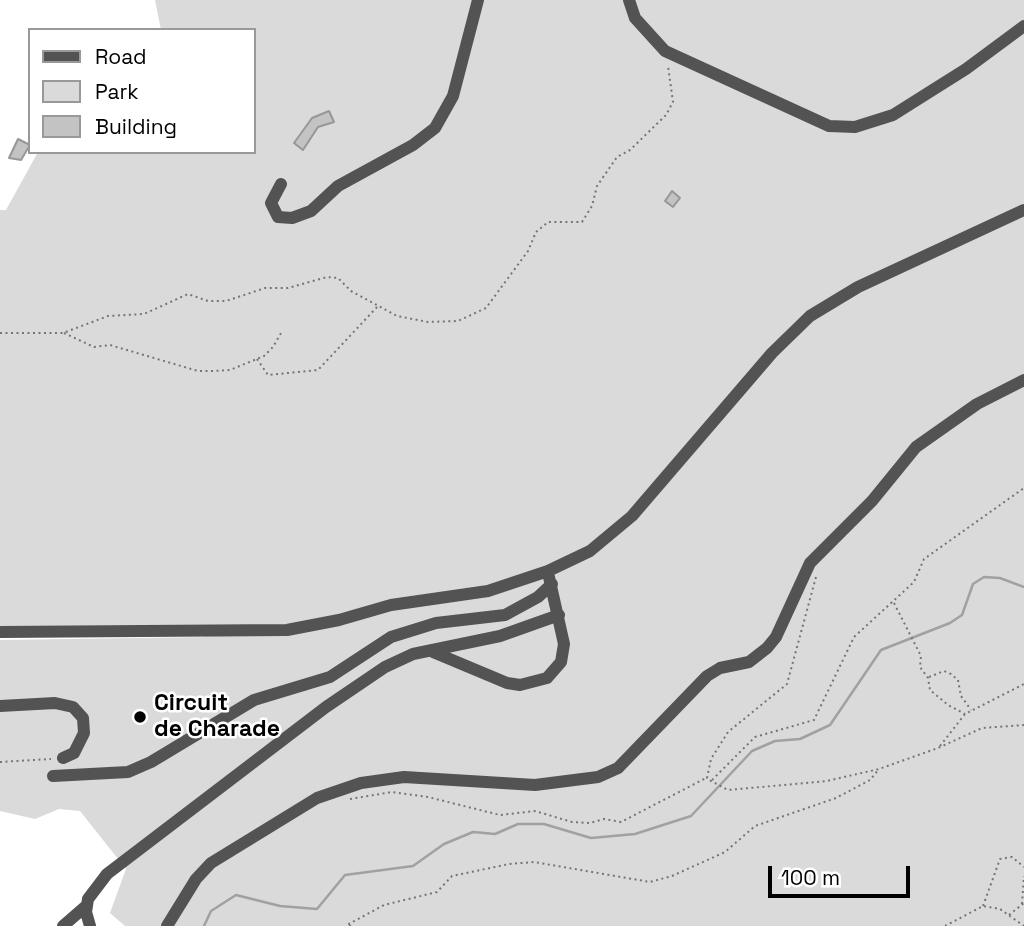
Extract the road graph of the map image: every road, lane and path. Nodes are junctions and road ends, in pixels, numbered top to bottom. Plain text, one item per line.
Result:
1 (478, 0) edge
2 (629, 0) edge
3 (1024, 26) edge
4 (665, 51) junction
5 (281, 184) dead end
6 (1024, 210) edge
7 (378, 306) junction
8 (63, 332) junction
9 (0, 333) edge
10 (281, 333) dead end
11 (257, 358) junction
12 (1024, 380) edge
13 (1024, 488) edge
14 (548, 571) junction
15 (817, 574) dead end
16 (552, 584) junction
17 (893, 602) junction
18 (559, 615) junction
19 (0, 632) edge
20 (426, 650) junction
21 (928, 678) junction
22 (1024, 684) edge
23 (0, 706) edge
24 (971, 710) junction
25 (965, 714) junction
26 (1024, 725) edge
27 (938, 748) junction
28 (63, 758) joint
29 (0, 762) edge
30 (879, 769) junction
31 (53, 776) dead end
32 (707, 778) junction
33 (711, 781) junction
34 (347, 800) dead end
35 (1024, 859) edge
36 (1021, 864) junction
37 (1024, 867) edge
38 (1024, 876) edge
39 (1023, 903) edge
40 (86, 906) junction
41 (983, 906) junction
42 (1009, 915) junction
43 (62, 926) edge
44 (90, 926) edge
45 (167, 926) edge
46 (351, 926) edge
47 (945, 926) edge
48 (1024, 926) edge

1 - 5 street
2 - 4 street
3 - 4 street
4 - 7 path
6 - 14 street
7 - 8 path
7 - 11 path
8 - 9 path
8 - 11 path
10 - 11 path
12 - 45 street
13 - 17 path
14 - 16 street
14 - 19 street
15 - 32 path
16 - 18 street
16 - 31 street
17 - 21 path
17 - 33 path
18 - 20 street
18 - 20 street
20 - 40 street
21 - 24 path
21 - 25 path
22 - 24 path
23 - 28 street
24 - 25 path
25 - 27 path
26 - 27 path
27 - 30 path
28 - 29 path
30 - 33 path
30 - 46 path
32 - 33 path
32 - 34 path
35 - 36 path
36 - 37 path
36 - 41 path
38 - 39 path
39 - 42 path
40 - 43 street
40 - 44 street
41 - 42 path
41 - 47 path
42 - 48 path

